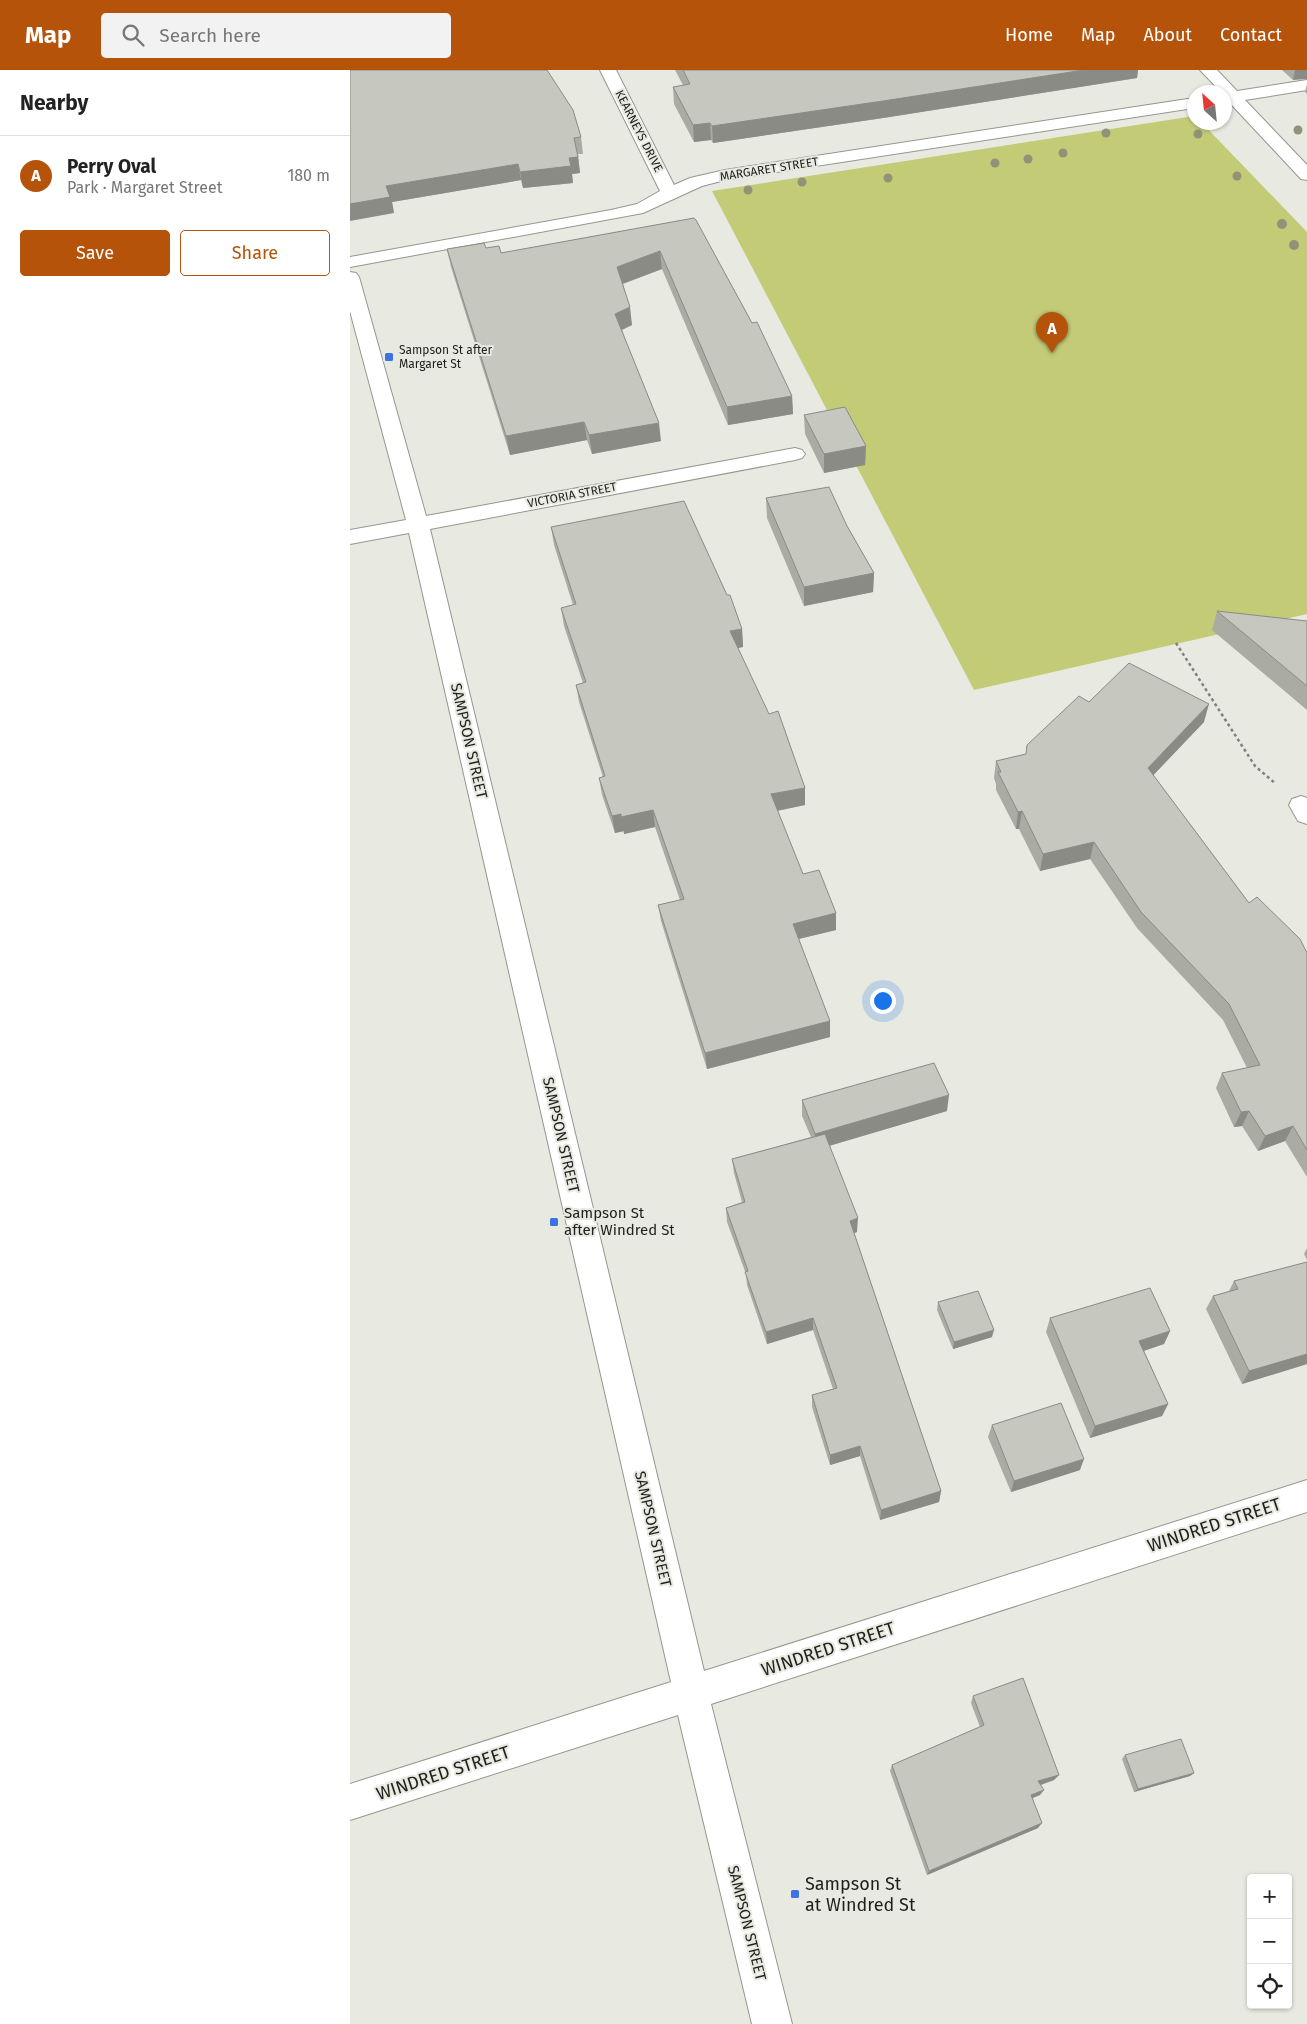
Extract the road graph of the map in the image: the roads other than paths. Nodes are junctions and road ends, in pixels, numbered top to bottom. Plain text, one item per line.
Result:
1 (608, 70) edge
2 (1208, 70) edge
3 (1220, 85) edge
4 (1307, 85) edge
5 (1232, 97) edge
6 (1232, 100) edge
7 (1187, 104) edge
8 (1307, 175) edge
9 (669, 192) junction
10 (350, 262) edge
11 (350, 277) edge
12 (794, 454) dead end
13 (418, 524) junction
14 (350, 537) edge
15 (1307, 1496) edge
16 (691, 1693) junction
17 (350, 1802) edge
18 (772, 2024) edge

1 - 9 street, KEARNEYS DRIVE
2 - 3 street
4 - 5 street
6 - 8 street
7 - 9 street, MARGARET STREET
9 - 10 street, MARGARET STREET
11 - 13 street, SAMPSON STREET
12 - 13 street, VICTORIA STREET
13 - 14 street, VICTORIA STREET
13 - 16 street, SAMPSON STREET
15 - 16 street, WINDRED STREET
16 - 17 street, WINDRED STREET
16 - 18 street, SAMPSON STREET

